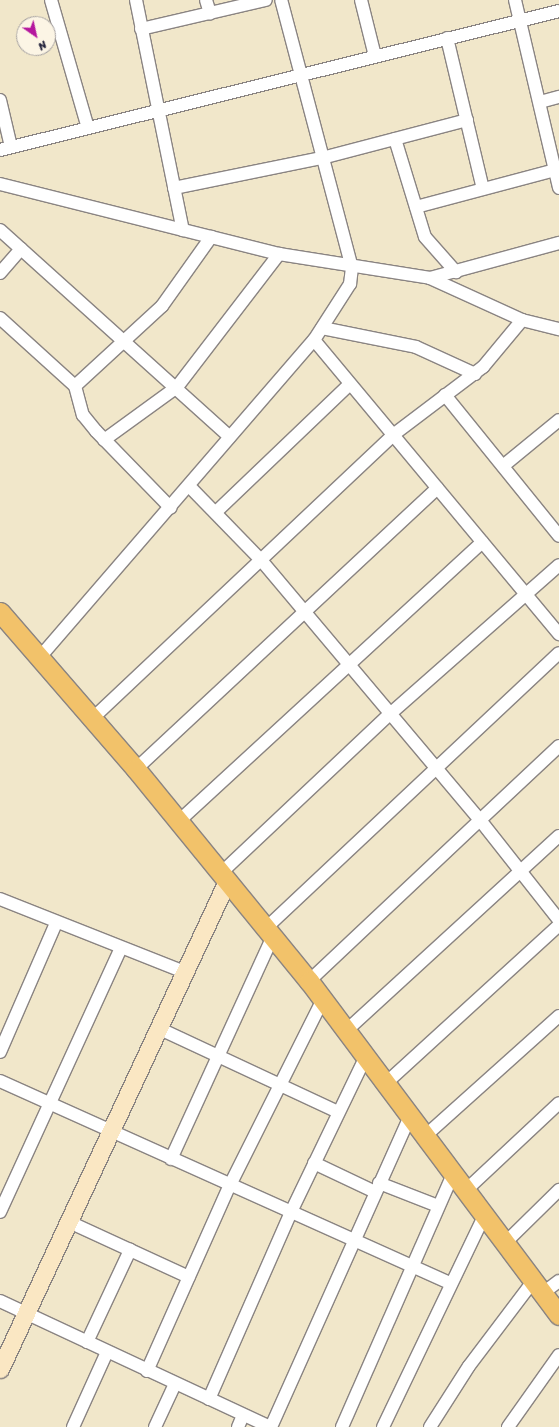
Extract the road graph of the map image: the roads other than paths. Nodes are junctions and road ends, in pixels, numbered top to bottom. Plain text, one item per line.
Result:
1 (52, 0) edge
2 (136, 0) edge
3 (206, 0) edge
4 (266, 0) edge
5 (281, 0) edge
6 (361, 0) edge
7 (514, 0) edge
8 (559, 11) edge
9 (210, 13) junction
10 (521, 20) junction
11 (142, 29) junction
12 (447, 38) junction
13 (375, 56) junction
14 (300, 76) junction
15 (559, 97) edge
16 (0, 100) edge
17 (540, 102) junction
18 (158, 111) junction
19 (467, 120) junction
20 (88, 128) junction
21 (395, 139) junction
22 (6, 149) edge
23 (322, 158) junction
24 (555, 170) junction
25 (0, 184) edge
26 (174, 188) junction
27 (559, 188) edge
28 (483, 189) junction
29 (416, 207) junction
30 (0, 230) edge
31 (183, 230) junction
32 (211, 237) junction
33 (559, 243) edge
34 (21, 249) junction
35 (278, 254) junction
36 (352, 268) junction
37 (456, 272) junction
38 (0, 273) edge
39 (430, 278) junction
40 (0, 318) edge
41 (522, 320) junction
42 (322, 328) junction
43 (559, 329) edge
44 (314, 340) junction
45 (126, 341) junction
46 (475, 374) junction
47 (350, 384) junction
48 (75, 386) junction
49 (177, 387) junction
50 (445, 395) junction
51 (559, 420) edge
52 (393, 435) junction
53 (230, 438) junction
54 (104, 440) junction
55 (503, 466) junction
56 (189, 486) junction
57 (436, 488) junction
58 (171, 508) junction
59 (216, 512) junction
60 (559, 536) edge
61 (482, 542) junction
62 (261, 560) junction
63 (559, 565) edge
64 (525, 594) junction
65 (0, 612) edge
66 (305, 614) junction
67 (559, 634) edge
68 (559, 653) edge
69 (40, 657) junction
70 (348, 664) junction
71 (390, 714) junction
72 (93, 718) junction
73 (559, 746) edge
74 (434, 766) junction
75 (136, 768) junction
76 (480, 820) junction
77 (179, 821) junction
78 (559, 836) edge
79 (523, 873) junction
80 (224, 877) junction
81 (0, 899) edge
82 (559, 920) edge
83 (56, 923) junction
84 (559, 925) edge
85 (269, 933) junction
86 (120, 950) junction
87 (184, 972) junction
88 (309, 981) junction
89 (323, 999) junction
90 (559, 1016) edge
91 (158, 1028) junction
92 (346, 1030) junction
93 (0, 1052) edge
94 (218, 1056) junction
95 (366, 1056) junction
96 (0, 1081) edge
97 (279, 1084) junction
98 (385, 1084) junction
99 (48, 1102) junction
100 (559, 1103) edge
101 (338, 1112) junction
102 (410, 1116) junction
103 (109, 1131) junction
104 (424, 1137) junction
105 (171, 1159) junction
106 (314, 1163) junction
107 (452, 1176) junction
108 (230, 1185) junction
109 (377, 1188) junction
110 (559, 1190) edge
111 (464, 1192) junction
112 (4, 1194) edge
113 (438, 1206) junction
114 (0, 1212) edge
115 (291, 1212) junction
116 (484, 1216) junction
117 (67, 1221) junction
118 (354, 1240) junction
119 (505, 1243) junction
120 (130, 1250) junction
121 (411, 1266) junction
122 (189, 1277) junction
123 (559, 1281) edge
124 (450, 1283) junction
125 (538, 1287) junction
126 (0, 1301) edge
127 (26, 1313) junction
128 (559, 1315) edge
129 (87, 1342) junction
130 (107, 1352) junction
131 (559, 1355) edge
132 (0, 1369) edge
133 (147, 1371) junction
134 (175, 1384) junction
135 (209, 1399) junction
136 (243, 1415) junction
137 (73, 1427) edge
138 (155, 1427) edge
139 (238, 1427) edge
140 (270, 1427) edge
141 (342, 1427) edge
142 (383, 1427) edge
143 (430, 1427) edge
144 (508, 1427) edge

1 - 20 street
2 - 11 street
3 - 9 street
4 - 9 street
5 - 14 street
6 - 13 street
7 - 10 street
8 - 10 street
9 - 11 street
10 - 12 street
10 - 17 street
11 - 18 street
12 - 13 street
12 - 19 street
13 - 14 street
14 - 18 street
14 - 23 street
15 - 17 street
16 - 22 street
17 - 24 street
18 - 20 street
18 - 26 street
19 - 21 street
19 - 28 street
20 - 22 street
21 - 23 street
21 - 29 street
23 - 26 street
23 - 36 street
24 - 27 street
24 - 28 street
25 - 31 street
26 - 31 street
28 - 29 street
29 - 37 street
30 - 34 street
31 - 32 street
32 - 35 street
32 - 45 street
33 - 37 street
34 - 38 street
34 - 45 street
35 - 36 street
35 - 49 street
36 - 39 street
36 - 42 street
37 - 39 street
39 - 41 street
40 - 48 street
41 - 43 street
41 - 46 street
42 - 44 street
42 - 46 street
44 - 47 street
44 - 53 street
45 - 48 street
45 - 49 street
46 - 50 street
47 - 52 street
47 - 59 street
48 - 54 street
49 - 53 street
49 - 54 street
50 - 52 street
50 - 55 street
51 - 55 street
52 - 57 street
52 - 62 street
53 - 56 street
54 - 58 street
55 - 60 street
56 - 58 street
56 - 59 street
57 - 61 street
57 - 66 street
58 - 69 street
59 - 62 street
61 - 64 street
61 - 70 street
62 - 66 street
62 - 72 street
63 - 64 street
64 - 67 street
64 - 71 street
65 - 69 main road
66 - 70 street
66 - 75 street
68 - 74 street
69 - 72 main road
70 - 71 street
70 - 77 street
71 - 74 street
71 - 80 street
72 - 75 main road
73 - 76 street
74 - 76 street
74 - 85 street
75 - 77 main road
76 - 79 street
76 - 88 street
77 - 80 main road
78 - 79 street
79 - 82 street
79 - 92 street
80 - 85 main road
80 - 87 street
81 - 83 street
83 - 86 street
83 - 93 street
84 - 98 street
85 - 88 main road
85 - 94 street
86 - 87 street
86 - 99 street
87 - 91 street
88 - 89 main road
89 - 92 main road
89 - 97 street
90 - 104 street
91 - 94 street
91 - 103 street
92 - 95 main road
94 - 97 street
94 - 105 street
95 - 98 main road
95 - 101 street
96 - 99 street
97 - 101 street
97 - 108 street
98 - 102 main road
99 - 103 street
99 - 112 street
100 - 111 street
101 - 106 street
102 - 104 main road
102 - 109 street
103 - 105 street
103 - 117 street
104 - 107 main road
105 - 108 street
106 - 109 street
106 - 115 street
107 - 111 main road
107 - 113 street
108 - 115 street
108 - 122 street
109 - 113 street
109 - 118 street
110 - 119 street
111 - 116 main road
112 - 114 street
113 - 121 street
115 - 118 street
115 - 135 street
116 - 119 main road
116 - 124 street
117 - 120 street
117 - 127 street
118 - 121 street
118 - 140 street
119 - 125 main road
120 - 122 street
120 - 129 street
121 - 124 street
121 - 141 street
122 - 133 street
123 - 125 street
124 - 142 street
125 - 128 main road
125 - 143 street
126 - 127 street
127 - 129 street
127 - 132 street
129 - 130 street
130 - 133 street
130 - 137 street
131 - 144 street
133 - 134 street
134 - 135 street
134 - 138 street
135 - 136 street
136 - 139 street
136 - 140 street

